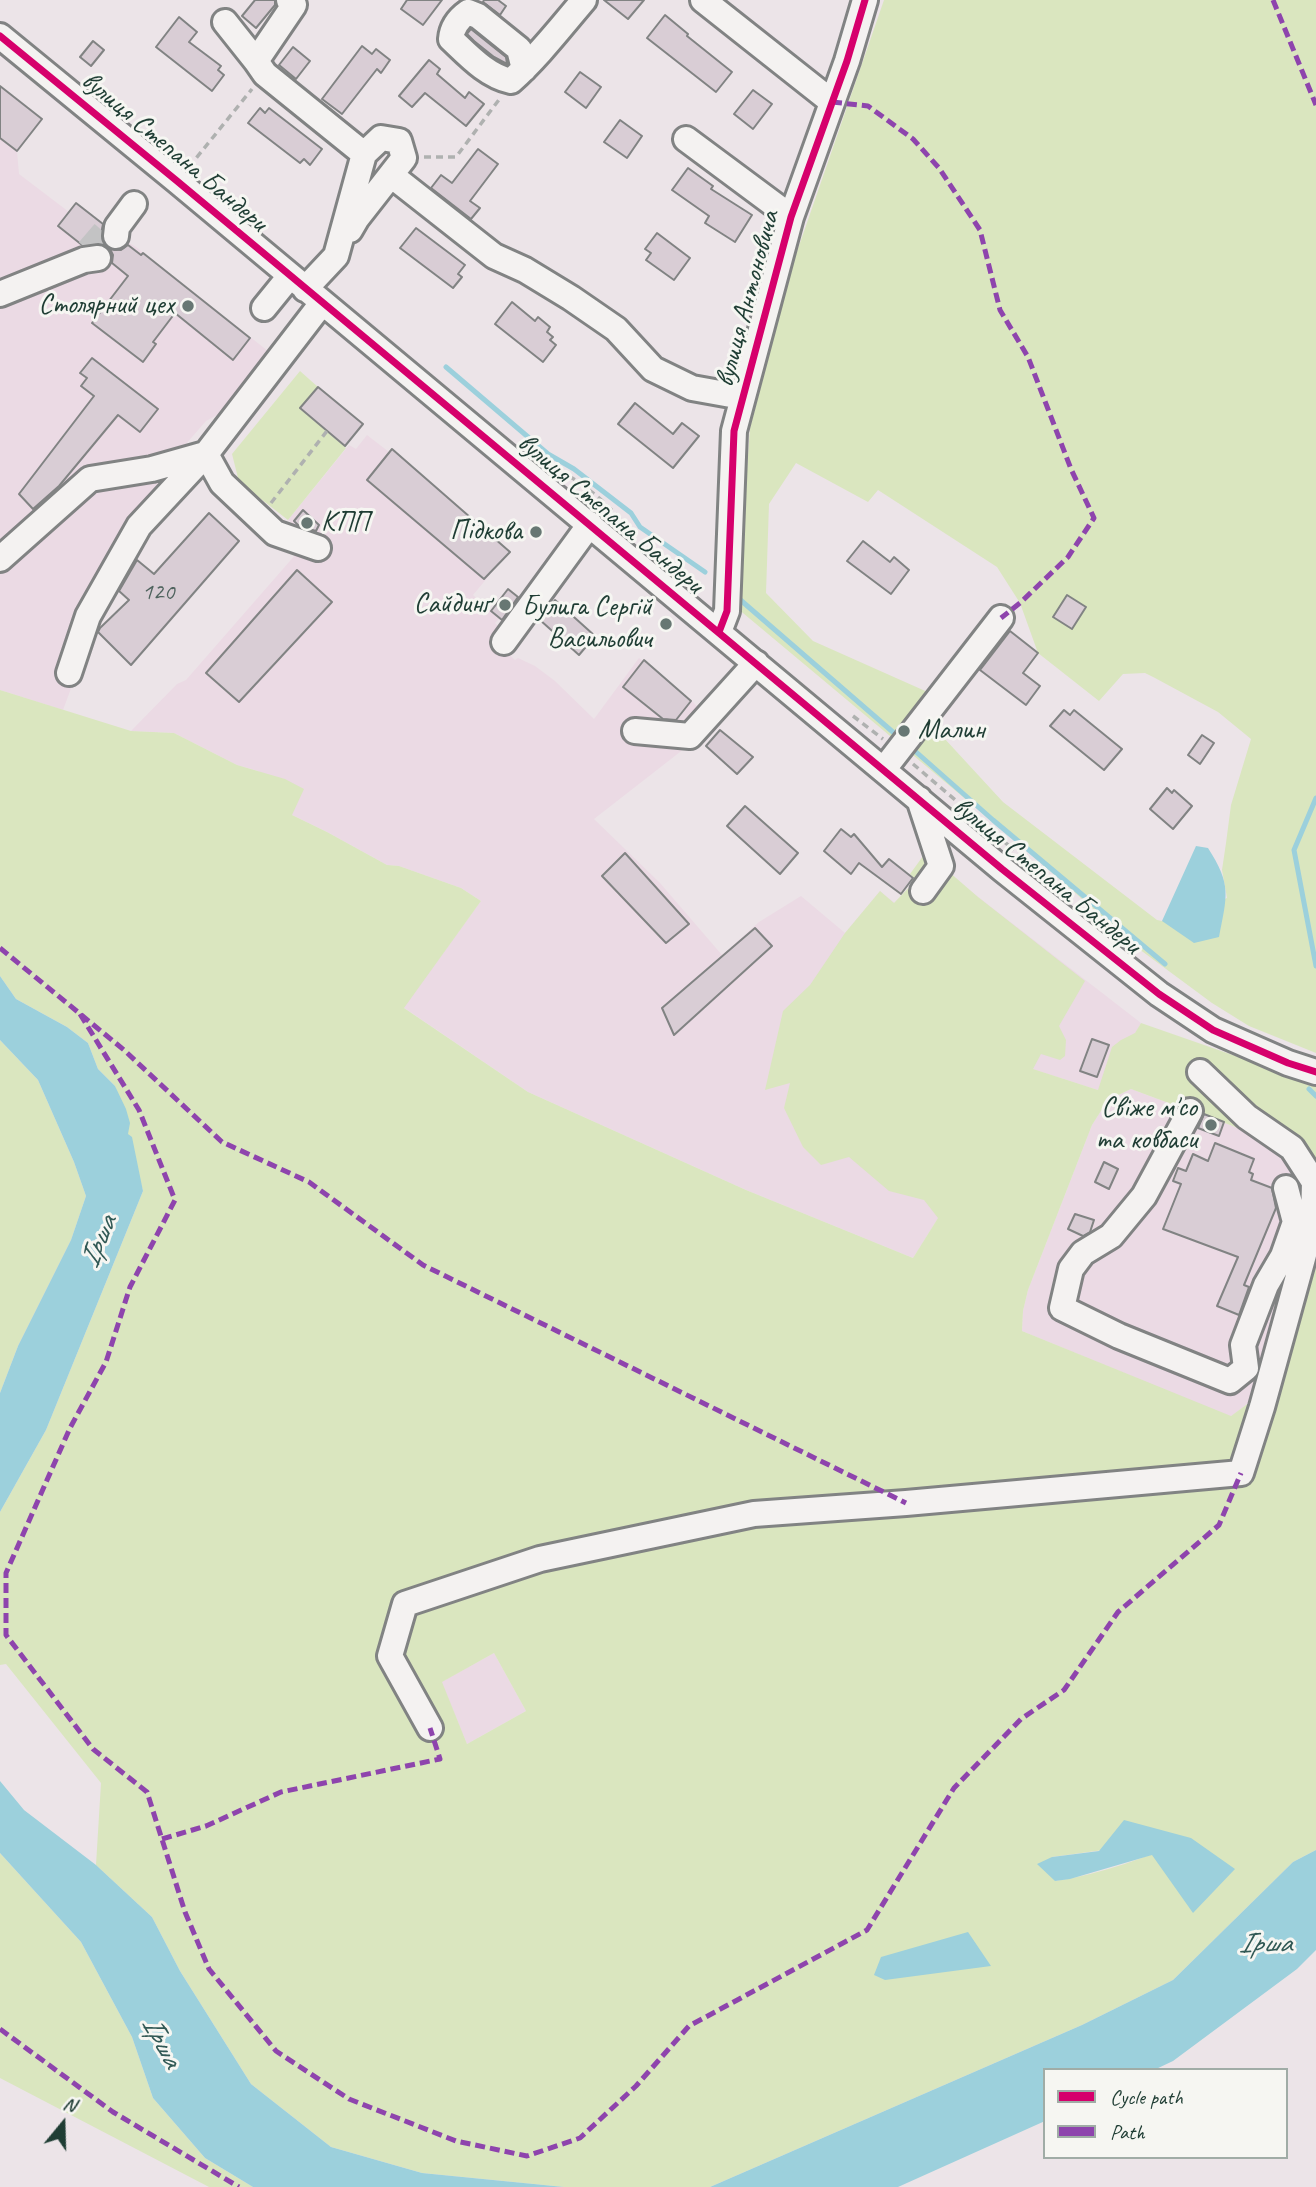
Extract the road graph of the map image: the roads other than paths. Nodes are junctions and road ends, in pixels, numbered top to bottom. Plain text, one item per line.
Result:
1 (289, 0) edge
2 (584, 0) edge
3 (703, 0) edge
4 (865, 0) edge
5 (225, 22) dead end
6 (0, 36) edge
7 (260, 67) junction
8 (517, 75) road end
9 (832, 102) junction
10 (686, 139) dead end
11 (364, 154) junction
12 (397, 166) junction
13 (134, 204) dead end
14 (792, 217) junction
15 (114, 230) tunnel mouth
16 (90, 256) tunnel mouth
17 (336, 256) junction
18 (306, 289) junction
19 (0, 294) edge
20 (264, 308) dead end
21 (743, 397) junction
22 (206, 454) junction
23 (590, 524) junction
24 (318, 548) dead end
25 (0, 559) edge
26 (1000, 618) dead end
27 (719, 632) junction
28 (504, 642) dead end
29 (756, 663) junction
30 (69, 673) dead end
31 (635, 731) dead end
32 (884, 769) junction
33 (919, 799) junction
34 (923, 891) dead end
35 (1314, 1072) edge
36 (1200, 1073) dead end
37 (1190, 1111) dead end
38 (1286, 1188) dead end
39 (430, 1728) dead end

1 - 7 street
2 - 8 street
3 - 9 street
4 - 9 street, вулиця Антоновича
5 - 7 street
6 - 18 street, вулиця Степана Бандери
7 - 11 street
9 - 14 street, вулиця Антоновича
10 - 14 street
11 - 12 street
11 - 17 street
12 - 17 street
12 - 21 street
13 - 15 street
14 - 21 street, вулиця Антоновича
16 - 19 street
17 - 18 street
18 - 20 street
18 - 22 street
18 - 23 street, вулиця Степана Бандери
21 - 27 street, вулиця Антоновича
22 - 24 street
22 - 25 street
22 - 30 street
23 - 27 street, вулиця Степана Бандери
23 - 28 street
26 - 32 street
27 - 29 street, вулиця Степана Бандери
29 - 31 street
29 - 32 street, вулиця Степана Бандери
32 - 33 street, вулиця Степана Бандери
33 - 34 street
33 - 35 street, вулиця Степана Бандери
36 - 39 street
37 - 38 street

